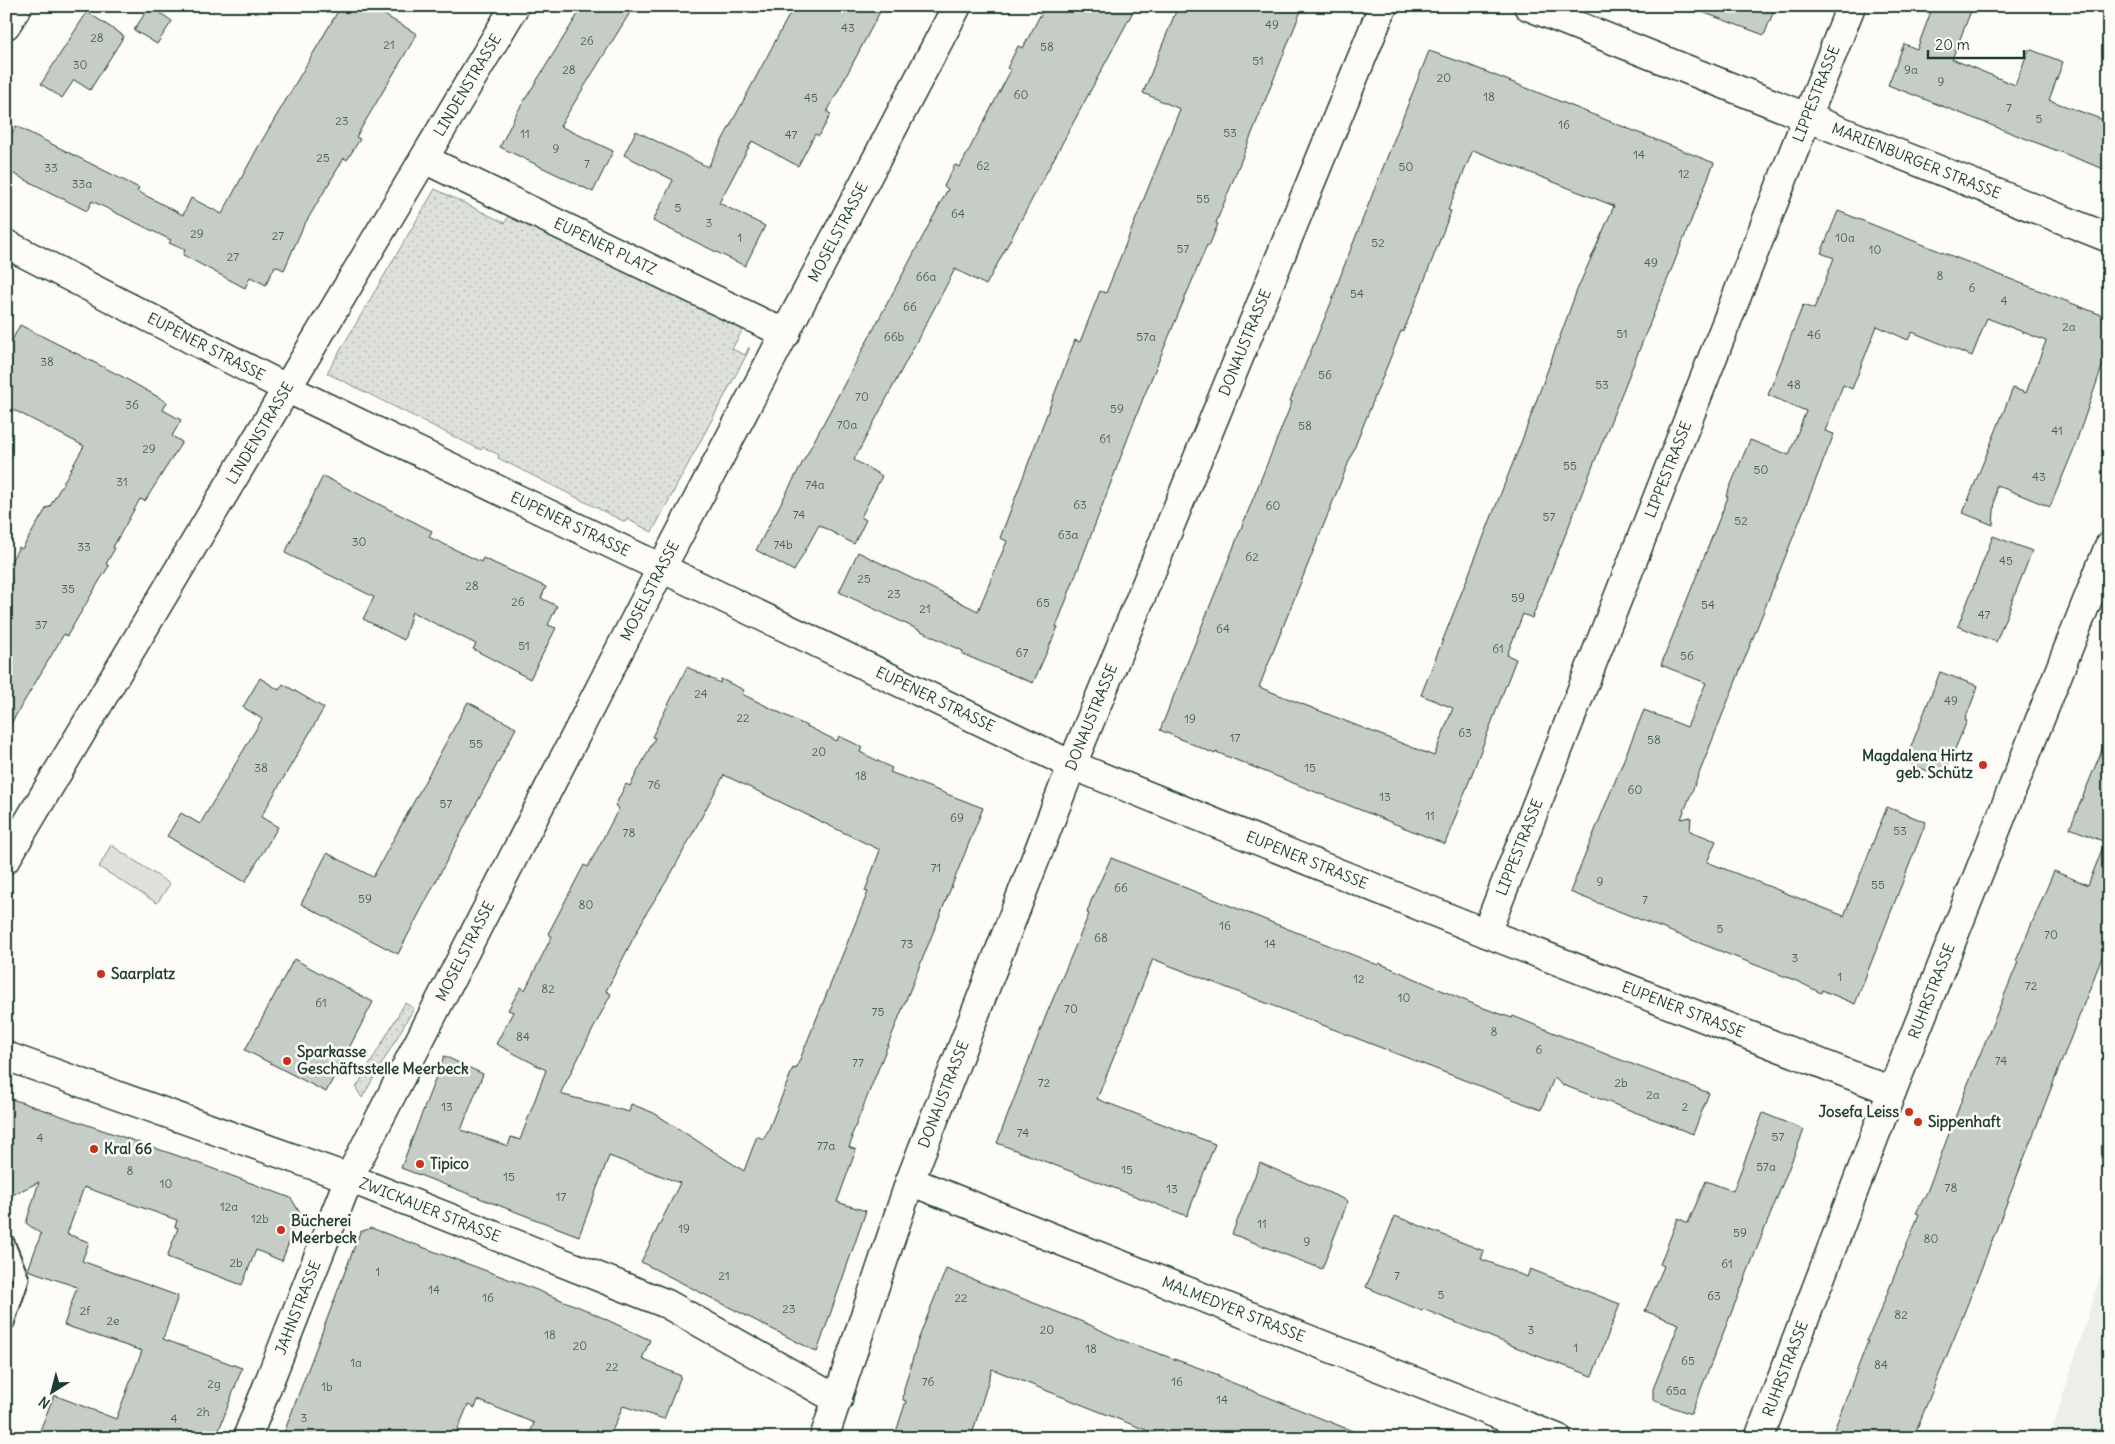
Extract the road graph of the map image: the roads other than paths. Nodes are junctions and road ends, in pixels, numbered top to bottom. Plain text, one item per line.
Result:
1 (18, 6) edge
2 (515, 6) edge
3 (957, 6) edge
4 (1382, 6) edge
5 (1528, 6) edge
6 (1851, 6) edge
7 (6, 26) edge
8 (1806, 118) junction
9 (424, 158) junction
10 (2109, 238) edge
11 (6, 244) edge
12 (786, 334) junction
13 (286, 388) junction
14 (2109, 546) edge
15 (661, 569) junction
16 (1072, 765) junction
17 (6, 859) edge
18 (1486, 933) junction
19 (6, 1056) edge
20 (1892, 1091) junction
21 (349, 1178) junction
22 (910, 1181) junction
23 (6, 1242) edge
24 (6, 1323) edge
25 (838, 1400) junction
26 (247, 1438) edge
27 (824, 1438) edge
28 (1557, 1438) edge
29 (1759, 1438) edge

1 - 7 street
2 - 9 street, LINDENSTRASSE
3 - 12 street, MOSELSTRASSE
4 - 16 street, DONAUSTRASSE
5 - 8 street, MARIENBURGER STRASSE
6 - 8 street, LIPPESTRASSE
8 - 10 street, MARIENBURGER STRASSE
8 - 18 street, LIPPESTRASSE
9 - 12 street, EUPENER PLATZ
9 - 13 street, LINDENSTRASSE
11 - 13 street, EUPENER STRASSE
12 - 15 street, MOSELSTRASSE
13 - 15 street, EUPENER STRASSE
13 - 17 street, LINDENSTRASSE
14 - 20 street, RUHRSTRASSE
15 - 16 street, EUPENER STRASSE
15 - 21 street, MOSELSTRASSE
16 - 18 street, EUPENER STRASSE
16 - 22 street, DONAUSTRASSE
18 - 20 street, EUPENER STRASSE
19 - 21 street, ZWICKAUER STRASSE
20 - 29 street, RUHRSTRASSE
21 - 25 street, ZWICKAUER STRASSE
21 - 26 street, JAHNSTRASSE
22 - 25 street, DONAUSTRASSE
22 - 28 street, MALMEDYER STRASSE
23 - 24 lane
25 - 27 street, DONAUSTRASSE

